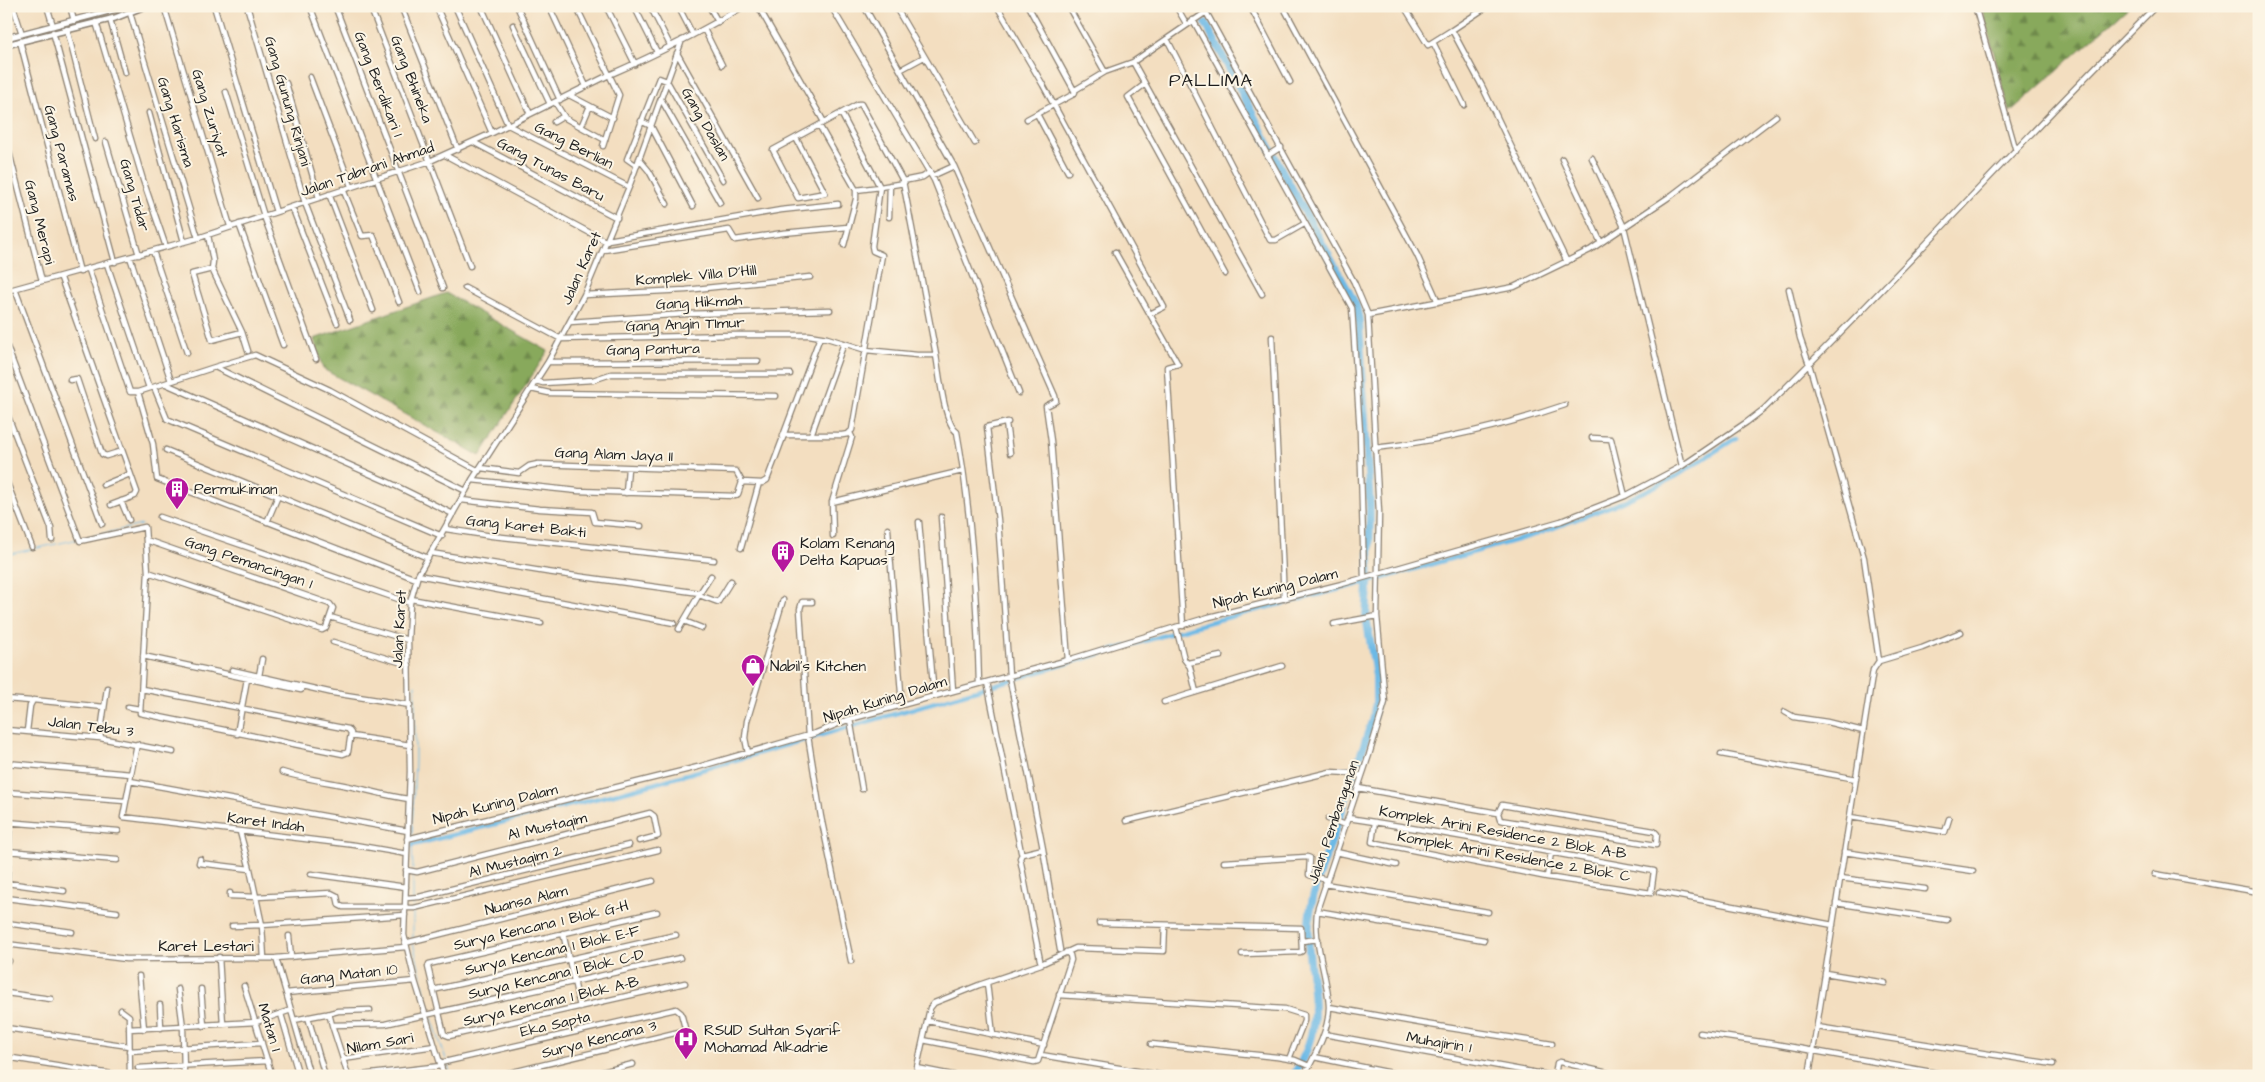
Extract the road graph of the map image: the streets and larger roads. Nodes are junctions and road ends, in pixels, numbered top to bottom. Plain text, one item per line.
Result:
1 (13, 6) edge
2 (48, 6) edge
3 (70, 6) edge
4 (128, 6) edge
5 (145, 6) edge
6 (164, 6) edge
7 (214, 6) edge
8 (248, 6) edge
9 (310, 6) edge
10 (335, 6) edge
11 (370, 6) edge
12 (401, 6) edge
13 (436, 6) edge
14 (455, 6) edge
15 (481, 6) edge
16 (517, 6) edge
17 (549, 6) edge
18 (576, 6) edge
19 (606, 6) edge
20 (634, 6) edge
21 (650, 6) edge
22 (678, 6) edge
23 (709, 6) edge
24 (744, 6) edge
25 (758, 6) edge
26 (830, 6) edge
27 (864, 6) edge
28 (895, 6) edge
29 (997, 6) edge
30 (1028, 6) edge
31 (1068, 6) edge
32 (1176, 6) edge
33 (1250, 6) edge
34 (1283, 6) edge
35 (1404, 6) edge
36 (1488, 6) edge
37 (1975, 6) edge
38 (2156, 6) edge
39 (1214, 7) edge
40 (116, 8) edge
41 (735, 8) edge
42 (1206, 12) junction
43 (130, 13) junction
44 (110, 19) junction
45 (1193, 20) junction
46 (74, 21) junction
47 (96, 22) junction
48 (718, 22) junction
49 (513, 25) dead end
50 (1187, 25) junction
51 (53, 26) junction
52 (67, 29) junction
53 (704, 29) junction
54 (1452, 30) junction
55 (53, 32) junction
56 (22, 34) junction
57 (693, 35) junction
58 (6, 38) edge
59 (1167, 39) junction
60 (682, 40) junction
61 (20, 41) junction
62 (1433, 42) junction
63 (6, 45) edge
64 (670, 45) junction
65 (657, 52) junction
66 (678, 53) junction
67 (924, 56) junction
68 (1133, 62) junction
69 (635, 64) junction
70 (722, 65) dead end
71 (900, 70) junction
72 (1105, 72) junction
73 (125, 73) dead end
74 (609, 74) junction
75 (310, 77) dead end
76 (667, 81) junction
77 (1290, 82) dead end
78 (286, 83) dead end
79 (1145, 84) junction
80 (586, 86) junction
81 (226, 92) dead end
82 (1074, 92) junction
83 (569, 95) junction
84 (661, 99) junction
85 (558, 101) junction
86 (648, 102) junction
87 (550, 104) junction
88 (1464, 105) dead end
89 (590, 106) junction
90 (1053, 106) junction
91 (658, 107) junction
92 (149, 113) dead end
93 (841, 113) junction
94 (530, 114) junction
95 (1037, 114) junction
96 (564, 116) junction
97 (1776, 116) dead end
98 (613, 118) junction
99 (1028, 119) dead end
100 (641, 121) junction
101 (554, 122) dead end
102 (824, 122) junction
103 (508, 125) junction
104 (819, 125) junction
105 (651, 126) junction
106 (581, 127) junction
107 (492, 133) junction
108 (796, 138) junction
109 (95, 139) dead end
110 (6, 140) edge
111 (605, 140) junction
112 (106, 142) dead end
113 (473, 142) junction
114 (975, 143) dead end
115 (603, 146) dead end
116 (1281, 148) junction
117 (458, 150) junction
118 (2016, 151) junction
119 (445, 155) junction
120 (1267, 156) junction
121 (1592, 158) dead end
122 (639, 159) junction
123 (1562, 159) dead end
124 (430, 161) junction
125 (636, 166) junction
126 (954, 166) junction
127 (399, 171) junction
128 (1068, 172) dead end
129 (931, 174) junction
130 (375, 178) junction
131 (723, 180) dead end
132 (904, 182) junction
133 (890, 185) junction
134 (351, 186) junction
135 (629, 187) junction
136 (880, 187) junction
137 (343, 189) junction
138 (856, 190) junction
139 (328, 194) junction
140 (319, 198) junction
141 (758, 198) dead end
142 (306, 203) junction
143 (720, 203) dead end
144 (667, 204) dead end
145 (838, 204) dead end
146 (693, 206) dead end
147 (292, 207) junction
148 (276, 212) junction
149 (264, 216) junction
150 (889, 217) dead end
151 (617, 218) junction
152 (239, 224) junction
153 (1304, 224) junction
154 (230, 226) junction
155 (848, 227) junction
156 (1624, 227) junction
157 (208, 235) junction
158 (198, 238) junction
159 (607, 241) junction
160 (184, 242) junction
161 (1600, 243) junction
162 (844, 245) dead end
163 (166, 247) junction
164 (604, 250) junction
165 (153, 251) junction
166 (1115, 252) dead end
167 (139, 255) junction
168 (130, 257) junction
169 (115, 262) junction
170 (1567, 262) junction
171 (107, 264) junction
172 (470, 266) dead end
173 (212, 269) junction
174 (89, 270) junction
175 (80, 272) junction
176 (1225, 274) dead end
177 (810, 277) dead end
178 (61, 278) junction
179 (42, 281) junction
180 (443, 288) dead end
181 (465, 288) dead end
182 (15, 289) junction
183 (1789, 289) dead end
184 (6, 291) edge
185 (420, 292) dead end
186 (1262, 294) dead end
187 (584, 295) junction
188 (400, 302) dead end
189 (1438, 302) junction
190 (373, 310) dead end
191 (830, 310) dead end
192 (1150, 314) junction
193 (1368, 315) junction
194 (350, 320) dead end
195 (570, 322) junction
196 (337, 323) dead end
197 (242, 332) junction
198 (820, 336) junction
199 (1272, 337) dead end
200 (561, 339) junction
201 (844, 343) junction
202 (6, 344) edge
203 (283, 345) dead end
204 (866, 350) junction
205 (248, 352) dead end
206 (187, 354) dead end
207 (936, 354) junction
208 (316, 359) dead end
209 (758, 360) dead end
210 (548, 362) junction
211 (1810, 364) junction
212 (216, 367) junction
213 (790, 374) dead end
214 (70, 380) dead end
215 (536, 381) junction
216 (169, 383) junction
217 (151, 388) junction
218 (531, 389) junction
219 (138, 392) junction
220 (1019, 393) dead end
221 (776, 396) dead end
222 (1565, 405) dead end
223 (6, 412) edge
224 (850, 433) junction
225 (811, 434) junction
226 (782, 436) junction
227 (1592, 438) dead end
228 (1374, 448) junction
229 (166, 450) dead end
230 (122, 451) junction
231 (1010, 453) dead end
232 (1682, 466) junction
233 (628, 468) junction
234 (480, 469) junction
235 (962, 471) junction
236 (130, 474) junction
237 (6, 480) edge
238 (472, 480) junction
239 (742, 482) junction
240 (759, 483) junction
241 (103, 485) dead end
242 (466, 491) junction
243 (626, 493) junction
244 (278, 496) junction
245 (1625, 496) junction
246 (461, 500) junction
247 (121, 501) junction
248 (832, 502) junction
249 (111, 505) dead end
250 (453, 514) junction
251 (160, 516) dead end
252 (941, 517) dead end
253 (129, 520) dead end
254 (268, 522) junction
255 (919, 522) dead end
256 (102, 524) dead end
257 (641, 526) dead end
258 (446, 529) junction
259 (888, 529) dead end
260 (442, 536) junction
261 (832, 536) dead end
262 (52, 540) dead end
263 (146, 540) junction
264 (32, 547) dead end
265 (741, 548) dead end
266 (431, 553) junction
267 (428, 558) junction
268 (714, 560) dead end
269 (148, 572) junction
270 (1377, 574) junction
271 (711, 576) dead end
272 (1365, 576) junction
273 (417, 577) junction
274 (731, 581) dead end
275 (700, 594) junction
276 (1284, 599) junction
277 (783, 600) dead end
278 (410, 601) junction
279 (812, 602) dead end
280 (1374, 616) junction
281 (330, 617) junction
282 (684, 621) junction
283 (674, 622) dead end
284 (541, 623) dead end
285 (1334, 624) dead end
286 (1183, 626) junction
287 (702, 628) dead end
288 (680, 629) dead end
289 (1177, 630) junction
290 (1962, 632) dead end
291 (408, 640) junction
292 (333, 642) dead end
293 (143, 656) junction
294 (1222, 656) dead end
295 (262, 659) dead end
296 (1068, 660) junction
297 (1879, 661) junction
298 (1188, 663) junction
299 (409, 665) junction
300 (1282, 666) dead end
301 (232, 670) dead end
302 (258, 676) junction
303 (1009, 676) junction
304 (247, 679) junction
305 (987, 682) junction
306 (979, 684) junction
307 (302, 686) junction
308 (107, 688) dead end
309 (142, 689) junction
310 (953, 691) junction
311 (1196, 692) junction
312 (934, 696) junction
313 (6, 699) edge
314 (31, 701) junction
315 (1164, 702) dead end
316 (410, 705) junction
317 (902, 705) junction
318 (104, 707) junction
319 (128, 708) dead end
320 (140, 709) junction
321 (242, 709) junction
322 (1785, 712) dead end
323 (851, 724) junction
324 (6, 730) edge
325 (1863, 731) junction
326 (27, 732) junction
327 (237, 734) junction
328 (351, 736) junction
329 (100, 738) junction
330 (808, 738) junction
331 (137, 744) junction
332 (410, 745) junction
333 (172, 752) dead end
334 (748, 753) junction
335 (1721, 754) dead end
336 (6, 763) edge
337 (282, 772) dead end
338 (131, 774) junction
339 (1361, 776) junction
340 (1856, 779) junction
341 (130, 781) junction
342 (1358, 788) junction
343 (862, 789) dead end
344 (6, 792) edge
345 (409, 799) junction
346 (125, 801) junction
347 (1498, 813) junction
348 (1850, 817) junction
349 (1348, 818) junction
350 (1328, 819) dead end
351 (1949, 819) dead end
352 (1126, 821) dead end
353 (8, 822) edge
354 (1375, 822) junction
355 (1345, 825) junction
356 (118, 831) dead end
357 (408, 831) junction
358 (240, 832) junction
359 (408, 839) junction
360 (7, 840) edge
361 (639, 841) dead end
362 (629, 845) dead end
363 (1042, 849) junction
364 (658, 850) dead end
365 (8, 852) junction
366 (1021, 852) dead end
367 (1336, 852) junction
368 (1844, 852) junction
369 (1551, 853) junction
370 (407, 854) junction
371 (200, 859) dead end
372 (117, 860) dead end
373 (1224, 862) dead end
374 (7, 865) edge
375 (1396, 865) dead end
376 (250, 869) junction
377 (407, 870) junction
378 (1654, 871) joint
379 (1973, 871) dead end
380 (311, 874) dead end
381 (2155, 874) dead end
382 (1547, 877) junction
383 (1840, 878) junction
384 (653, 881) dead end
385 (1326, 881) junction
386 (406, 887) junction
387 (1925, 890) dead end
388 (64, 891) dead end
389 (1659, 892) dead end
390 (2259, 892) edge
391 (230, 894) dead end
392 (257, 897) junction
393 (6, 898) edge
394 (407, 898) junction
395 (1836, 903) junction
396 (406, 907) junction
397 (117, 912) dead end
398 (657, 912) dead end
399 (1317, 912) junction
400 (1488, 912) dead end
401 (405, 915) junction
402 (1947, 920) dead end
403 (6, 923) edge
404 (1099, 923) dead end
405 (262, 925) junction
406 (1165, 925) junction
407 (1833, 925) junction
408 (232, 926) dead end
409 (72, 932) dead end
410 (563, 933) junction
411 (676, 935) dead end
412 (289, 936) dead end
413 (1317, 939) junction
414 (1484, 940) dead end
415 (1304, 941) junction
416 (6, 944) edge
417 (406, 944) junction
418 (1060, 950) dead end
419 (1066, 952) junction
420 (1242, 954) dead end
421 (219, 957) junction
422 (291, 957) junction
423 (264, 958) junction
424 (276, 958) junction
425 (680, 958) dead end
426 (569, 959) junction
427 (1040, 960) dead end
428 (850, 961) dead end
429 (1825, 973) junction
430 (139, 976) dead end
431 (415, 980) junction
432 (574, 982) junction
433 (1885, 982) dead end
434 (685, 983) dead end
435 (987, 983) junction
436 (244, 986) dead end
437 (200, 988) dead end
438 (178, 989) dead end
439 (433, 990) junction
440 (6, 992) edge
441 (286, 993) junction
442 (1059, 995) junction
443 (50, 999) dead end
444 (160, 1005) dead end
445 (580, 1007) junction
446 (1329, 1007) junction
447 (676, 1009) joint
448 (121, 1010) dead end
449 (291, 1010) junction
450 (370, 1010) dead end
451 (438, 1013) junction
452 (281, 1014) junction
453 (327, 1014) junction
454 (428, 1015) junction
455 (308, 1017) junction
456 (294, 1020) junction
457 (928, 1021) junction
458 (256, 1022) junction
459 (223, 1024) junction
460 (332, 1025) junction
461 (204, 1026) junction
462 (183, 1027) junction
463 (1817, 1027) junction
464 (6, 1028) edge
465 (160, 1028) junction
466 (129, 1029) junction
467 (144, 1029) junction
468 (1700, 1033) dead end
469 (1324, 1034) junction
470 (994, 1035) junction
471 (923, 1040) junction
472 (262, 1043) junction
473 (1151, 1044) dead end
474 (1552, 1044) dead end
475 (1044, 1045) junction
476 (435, 1046) junction
477 (129, 1049) junction
478 (183, 1049) junction
479 (1813, 1050) junction
480 (1042, 1055) junction
481 (1314, 1057) junction
482 (9, 1058) edge
483 (343, 1059) junction
484 (1292, 1060) junction
485 (268, 1061) junction
486 (441, 1064) junction
487 (633, 1064) dead end
488 (2053, 1064) dead end
489 (184, 1066) junction
490 (1309, 1066) junction
491 (138, 1068) dead end
492 (917, 1068) junction
493 (1553, 1075) edge
494 (8, 1076) edge
495 (124, 1076) edge
496 (130, 1076) edge
497 (184, 1076) edge
498 (267, 1076) edge
499 (272, 1076) edge
500 (299, 1076) edge
501 (310, 1076) edge
502 (325, 1076) edge
503 (348, 1076) edge
504 (353, 1076) edge
505 (444, 1076) edge
506 (496, 1076) edge
507 (587, 1076) edge
508 (915, 1076) edge
509 (957, 1076) edge
510 (1168, 1076) edge
511 (1304, 1076) edge
512 (1406, 1076) edge
513 (1621, 1076) edge
514 (1809, 1076) edge
515 (1954, 1076) edge

1 - 56 street
2 - 51 street
3 - 46 street
4 - 40 street
5 - 43 street
6 - 154 street, Gang Zuriyat
7 - 148 street
8 - 142 street, Gang Gunung Rinjani
9 - 130 street
10 - 127 street, Gang Berdikari 1
11 - 124 street, Gang Bhineka
12 - 117 street
13 - 107 street
14 - 103 street
15 - 94 street
16 - 85 street
17 - 80 street
18 - 74 street
19 - 69 street
20 - 65 street
21 - 64 street
22 - 57 street
23 - 48 street
24 - 41 street, Jalan Tabrani Ahmad
25 - 102 street
26 - 129 street
27 - 71 street
28 - 67 street
29 - 90 street
30 - 82 street
31 - 72 street
32 - 50 street
33 - 77 street
34 - 189 street
35 - 62 street
36 - 54 street
37 - 118 street
38 - 118 street, Nipah Kuning Dalam
39 - 42 street
40 - 46 street
41 - 48 street, Jalan Tabrani Ahmad
42 - 45 street
42 - 116 street
43 - 44 street
43 - 158 street, Gang Harisma
44 - 47 street
44 - 73 street
45 - 50 street
45 - 120 street
46 - 51 street
47 - 52 street
47 - 163 street
48 - 53 street, Jalan Tabrani Ahmad
49 - 87 street
50 - 59 street
51 - 56 street
52 - 55 street
52 - 109 street
53 - 57 street, Jalan Tabrani Ahmad
53 - 70 street
54 - 62 street
54 - 170 street
55 - 61 street
55 - 169 street
56 - 58 street
57 - 60 street, Jalan Tabrani Ahmad
59 - 68 street
59 - 153 street
60 - 64 street, Jalan Tabrani Ahmad
60 - 66 street, Jalan Karet
61 - 63 street
61 - 175 street, Gang Paramas
62 - 88 street
64 - 65 street, Jalan Tabrani Ahmad
65 - 69 street, Jalan Tabrani Ahmad
66 - 76 street, Jalan Karet
66 - 141 street
67 - 71 street
67 - 114 street
68 - 72 street
68 - 79 street
69 - 74 street, Jalan Tabrani Ahmad
71 - 126 street
72 - 82 street
74 - 80 street, Jalan Tabrani Ahmad
74 - 98 street
75 - 134 street
76 - 84 street, Jalan Karet
76 - 86 street
76 - 131 street, Gang Daslan
78 - 140 street
79 - 176 street
79 - 186 street
80 - 83 street, Jalan Tabrani Ahmad
81 - 149 street
82 - 90 street
83 - 85 street, Jalan Tabrani Ahmad
83 - 89 street
84 - 91 street, Jalan Karet
84 - 143 street
85 - 87 street, Jalan Tabrani Ahmad
85 - 96 street
86 - 91 street
86 - 100 street
87 - 94 street, Jalan Tabrani Ahmad
89 - 98 street
89 - 106 street
90 - 95 street
90 - 192 street
91 - 105 street, Jalan Karet
92 - 160 street
93 - 102 street
93 - 132 street
93 - 136 street
94 - 103 street, Jalan Tabrani Ahmad
95 - 99 street
95 - 128 street
96 - 101 street
96 - 106 street
97 - 156 street
98 - 111 street
100 - 105 street
100 - 125 street
102 - 104 street
103 - 107 street, Jalan Tabrani Ahmad
103 - 135 street, Gang Berlian
104 - 108 street
104 - 138 street
105 - 122 street, Jalan Karet
105 - 146 street
106 - 111 street
107 - 113 street, Jalan Tabrani Ahmad
108 - 108 street
110 - 179 street, Gang Merapi
111 - 115 street
112 - 167 street, Gang Tidar
113 - 117 street, Jalan Tabrani Ahmad
113 - 151 street, Gang Tunas Baru
116 - 120 street
116 - 193 street
117 - 119 street, Jalan Tabrani Ahmad
118 - 211 street, Nipah Kuning Dalam
119 - 124 street, Jalan Tabrani Ahmad
119 - 159 street
120 - 153 street
121 - 156 street
122 - 125 street, Jalan Karet
122 - 144 street
123 - 161 street
124 - 127 street, Jalan Tabrani Ahmad
124 - 172 street, Gang Bhineka
125 - 135 street, Jalan Karet
126 - 129 street
126 - 296 street
127 - 130 street, Jalan Tabrani Ahmad
127 - 180 street, Gang Berdikari 1
129 - 132 street
129 - 220 street
130 - 134 street, Jalan Tabrani Ahmad
130 - 185 street
132 - 133 street
132 - 207 street
133 - 136 street
133 - 150 street
134 - 137 street, Jalan Tabrani Ahmad
135 - 151 street, Jalan Karet
136 - 138 street
136 - 204 street
137 - 139 street, Jalan Tabrani Ahmad
137 - 188 street
138 - 155 street
139 - 140 street, Jalan Tabrani Ahmad
139 - 190 street
140 - 142 street, Jalan Tabrani Ahmad
142 - 147 street, Jalan Tabrani Ahmad
142 - 194 street, Gang Gunung Rinjani
145 - 159 street
147 - 148 street, Jalan Tabrani Ahmad
147 - 196 street
148 - 149 street, Jalan Tabrani Ahmad
149 - 152 street, Jalan Tabrani Ahmad
149 - 208 street
151 - 159 street, Jalan Karet
152 - 154 street, Jalan Tabrani Ahmad
152 - 203 street
153 - 272 street
154 - 157 street, Jalan Tabrani Ahmad
155 - 162 street
155 - 164 street
156 - 161 street
156 - 232 street
157 - 158 street, Jalan Tabrani Ahmad
157 - 173 street
158 - 160 street, Jalan Tabrani Ahmad
159 - 164 street, Jalan Karet
160 - 163 street, Jalan Tabrani Ahmad
161 - 170 street
163 - 165 street, Jalan Tabrani Ahmad
164 - 187 street, Jalan Karet
165 - 167 street, Jalan Tabrani Ahmad
165 - 206 street
166 - 192 street
167 - 168 street, Jalan Tabrani Ahmad
168 - 169 street, Jalan Tabrani Ahmad
168 - 216 street
169 - 171 street, Jalan Tabrani Ahmad
170 - 189 street
171 - 174 street, Jalan Tabrani Ahmad
171 - 217 street
173 - 197 street
173 - 197 street
174 - 175 street, Jalan Tabrani Ahmad
174 - 219 street
175 - 178 street, Jalan Tabrani Ahmad
177 - 187 street, Komplek Villa D'Hill
178 - 179 street, Jalan Tabrani Ahmad
178 - 230 street
179 - 182 street, Jalan Tabrani Ahmad
181 - 200 street
182 - 184 street, Jalan Tabrani Ahmad
182 - 256 street
183 - 211 street
187 - 195 street, Jalan Karet
189 - 193 street
191 - 195 street, Gang Hikmah
192 - 286 street
193 - 228 street, Jalan Pembangunan
195 - 200 street, Jalan Karet
197 - 205 street
198 - 200 street, Gang Angin TImur
198 - 201 street, Gang Angin TImur
198 - 226 street
199 - 276 street
200 - 210 street, Jalan Karet
201 - 204 street, Gang Angin TImur
201 - 225 street
202 - 263 street
204 - 207 street, Gang Angin TImur
204 - 224 street
207 - 235 street
209 - 210 street, Gang Pantura
210 - 215 street, Jalan Karet
211 - 232 street, Nipah Kuning Dalam
211 - 297 street
212 - 216 street
212 - 234 street
212 - 242 street
213 - 215 street
214 - 230 street
215 - 218 street, Jalan Karet
216 - 217 street
216 - 250 street
217 - 219 street
217 - 260 street
218 - 221 street
218 - 234 street, Jalan Karet
219 - 254 street
222 - 228 street
223 - 262 street
224 - 225 street
224 - 248 street
225 - 226 street
226 - 240 street
227 - 245 street
228 - 270 street, Jalan Pembangunan
229 - 244 street
230 - 236 street
231 - 303 street
232 - 245 street, Nipah Kuning Dalam
233 - 234 street, Gang Alam Jaya II
233 - 239 street, Gang Alam Jaya II
233 - 243 street
234 - 238 street, Jalan Karet
235 - 248 street
235 - 306 street
236 - 241 street
236 - 247 street
237 - 264 street
238 - 242 street, Jalan Karet
238 - 243 street
239 - 240 street
239 - 243 street
240 - 265 street
242 - 246 street, Jalan Karet
244 - 254 street
244 - 267 street
245 - 270 street, Nipah Kuning Dalam
246 - 250 street, Jalan Karet
246 - 257 street
247 - 249 street
247 - 253 street
248 - 261 street
250 - 258 street, Jalan Karet
251 - 278 street
252 - 310 street
254 - 273 street
255 - 312 street
258 - 260 street, Jalan Karet
258 - 268 street, Gang karet Bakti
259 - 317 street
260 - 266 street, Jalan Karet
263 - 269 street
263 - 281 street, Gang Pemancingan 1
266 - 267 street, Jalan Karet
266 - 275 street
267 - 273 street, Jalan Karet
269 - 281 street
269 - 293 street
270 - 272 street, Nipah Kuning Dalam
270 - 280 street, Jalan Pembangunan
271 - 275 street
272 - 276 street, Nipah Kuning Dalam
273 - 278 street, Jalan Karet
273 - 283 street
274 - 275 street
275 - 282 street
276 - 286 street, Nipah Kuning Dalam
277 - 334 street
278 - 284 street
278 - 291 street, Jalan Karet
279 - 330 street
280 - 285 street
280 - 339 street, Jalan Pembangunan
281 - 291 street
282 - 287 street
282 - 288 street
286 - 289 street, Nipah Kuning Dalam
289 - 296 street, Nipah Kuning Dalam
289 - 298 street
290 - 297 street
291 - 299 street, Jalan Karet
292 - 299 street
293 - 304 street
293 - 309 street
294 - 298 street
295 - 302 street
296 - 303 street, Nipah Kuning Dalam
297 - 325 street
298 - 311 street
299 - 316 street, Jalan Karet
300 - 311 street
301 - 302 street
302 - 307 street
303 - 305 street, Nipah Kuning Dalam
303 - 363 street
304 - 307 street
304 - 321 street
305 - 306 street, Nipah Kuning Dalam
305 - 366 street
306 - 310 street, Nipah Kuning Dalam
307 - 316 street
308 - 318 street
309 - 320 street
309 - 321 street
310 - 312 street, Nipah Kuning Dalam
311 - 315 street
312 - 317 street, Nipah Kuning Dalam
313 - 314 street
314 - 318 street
314 - 326 street
316 - 332 street, Jalan Karet
317 - 323 street, Nipah Kuning Dalam
318 - 329 street
319 - 320 street
320 - 327 street
321 - 327 street
321 - 328 street
322 - 325 street
323 - 330 street, Nipah Kuning Dalam
323 - 343 street
324 - 326 street, Jalan Tebu 3
325 - 340 street
326 - 329 street, Jalan Tebu 3
327 - 328 street
328 - 332 street
329 - 331 street, Jalan Tebu 3
330 - 334 street, Nipah Kuning Dalam
330 - 428 street
331 - 333 street, Jalan Tebu 3
331 - 338 street
332 - 345 street, Jalan Karet
334 - 359 street, Nipah Kuning Dalam
335 - 340 street
336 - 338 street
337 - 345 street
338 - 341 street
339 - 342 street, Jalan Pembangunan
339 - 352 street
340 - 348 street
341 - 346 street
341 - 357 street
342 - 347 street
342 - 349 street, Jalan Pembangunan
344 - 346 street
345 - 357 street, Jalan Karet
346 - 358 street, Karet Indah
347 - 347 street
348 - 351 street
348 - 368 street
349 - 354 street, Komplek Arini Residence 2 Blok A-B
349 - 355 street, Jalan Pembangunan
350 - 355 street
353 - 356 street
353 - 360 street
354 - 369 street, Komplek Arini Residence 2 Blok A-B
354 - 382 street, Komplek Arini Residence 2 Blok C
355 - 367 street, Jalan Pembangunan
357 - 359 street, Jalan Karet
358 - 370 street, Karet Indah
358 - 376 street
359 - 370 street, Jalan Karet
360 - 365 street
361 - 377 street, Al Mustaqim
362 - 394 street, Al Mustaqim 2
363 - 418 street
363 - 427 street
364 - 396 street
365 - 372 street
365 - 374 street
367 - 375 street
367 - 385 street, Jalan Pembangunan
368 - 379 street
368 - 383 street
369 - 378 street, Komplek Arini Residence 2 Blok A-B
369 - 382 street
370 - 377 street, Jalan Karet
371 - 376 street
373 - 385 street
374 - 388 street
376 - 392 street
377 - 386 street, Jalan Karet
378 - 382 street, Komplek Arini Residence 2 Blok C
380 - 386 street
381 - 390 street
383 - 387 street
383 - 395 street
384 - 417 street, Nuansa Alam
385 - 399 street, Jalan Pembangunan
385 - 400 street
386 - 394 street, Jalan Karet
389 - 407 street
391 - 392 street
392 - 396 street
392 - 405 street
393 - 397 street
394 - 396 street, Jalan Karet
395 - 402 street
395 - 407 street
396 - 401 street, Jalan Karet
398 - 410 street, Surya Kencana 1 Blok G-H
399 - 413 street, Jalan Pembangunan
399 - 414 street
401 - 405 street
401 - 417 street, Jalan Karet
403 - 409 street
404 - 406 street
405 - 408 street
405 - 423 street
406 - 415 street
406 - 419 street
407 - 429 street
410 - 426 street
410 - 439 street, Surya Kencana 1 Blok G-H
411 - 426 street, Surya Kencana 1 Blok E-F
412 - 422 street
413 - 415 street
413 - 446 street, Jalan Pembangunan
415 - 420 street
416 - 421 street, Karet Lestari
417 - 422 street, Karet Lestari
417 - 431 street, Jalan Karet
419 - 435 street
419 - 442 street
421 - 423 street, Karet Lestari
421 - 459 street
422 - 424 street, Karet Lestari
423 - 424 street, Karet Lestari
424 - 441 street
425 - 432 street, Surya Kencana 1 Blok C-D
426 - 432 street
426 - 439 street, Surya Kencana 1 Blok E-F
429 - 433 street
429 - 463 street
430 - 467 street
431 - 441 street, Gang Matan 10
431 - 454 street, Jalan Karet
432 - 445 street
432 - 451 street, Surya Kencana 1 Blok C-D
434 - 445 street, Surya Kencana 1 Blok A-B
435 - 457 street
435 - 470 street
436 - 458 street, Matan 1
437 - 461 street
438 - 462 street
439 - 451 street
440 - 443 street
441 - 449 street
442 - 475 street
442 - 484 street
444 - 465 street
445 - 451 street, Surya Kencana 1 Blok A-B
446 - 469 street, Jalan Pembangunan
446 - 474 street
447 - 486 street, Eka Sapta
447 - 506 street, Surya Kencana 3
448 - 466 street
449 - 452 street
449 - 456 street
450 - 453 street
451 - 454 street, Surya Kencana 1 Blok C-D
452 - 458 street
452 - 500 street
453 - 455 street
453 - 460 street
454 - 460 street, Surya Kencana 1 Blok C-D
454 - 476 street, Jalan Karet
455 - 456 street
455 - 502 street
456 - 501 street
457 - 470 street
457 - 471 street
458 - 459 street
458 - 472 street, Matan 1
459 - 461 street
460 - 483 street
461 - 462 street
462 - 465 street
462 - 478 street
463 - 479 street
463 - 488 street
464 - 477 street
465 - 467 street
466 - 467 street
466 - 477 street
468 - 479 street
469 - 481 street, Jalan Pembangunan
469 - 493 street, Muhajirin 1
470 - 475 street
471 - 480 street
471 - 492 street
472 - 478 street
472 - 485 street, Matan 1
473 - 484 street
475 - 480 street
476 - 483 street, Nilam Sari
476 - 486 street, Jalan Karet
477 - 478 street
477 - 496 street
478 - 489 street
479 - 514 street
479 - 515 street
480 - 510 street
481 - 490 street, Jalan Pembangunan
481 - 512 street
482 - 494 street
482 - 495 street
483 - 503 street, Nilam Sari
484 - 490 street
485 - 489 street
485 - 499 street, Matan 1
486 - 504 street, Eka Sapta
486 - 505 street, Jalan Karet
487 - 507 street
489 - 491 street
489 - 497 street
490 - 511 street, Jalan Pembangunan
492 - 508 street
492 - 509 street
493 - 513 street
498 - 499 street

